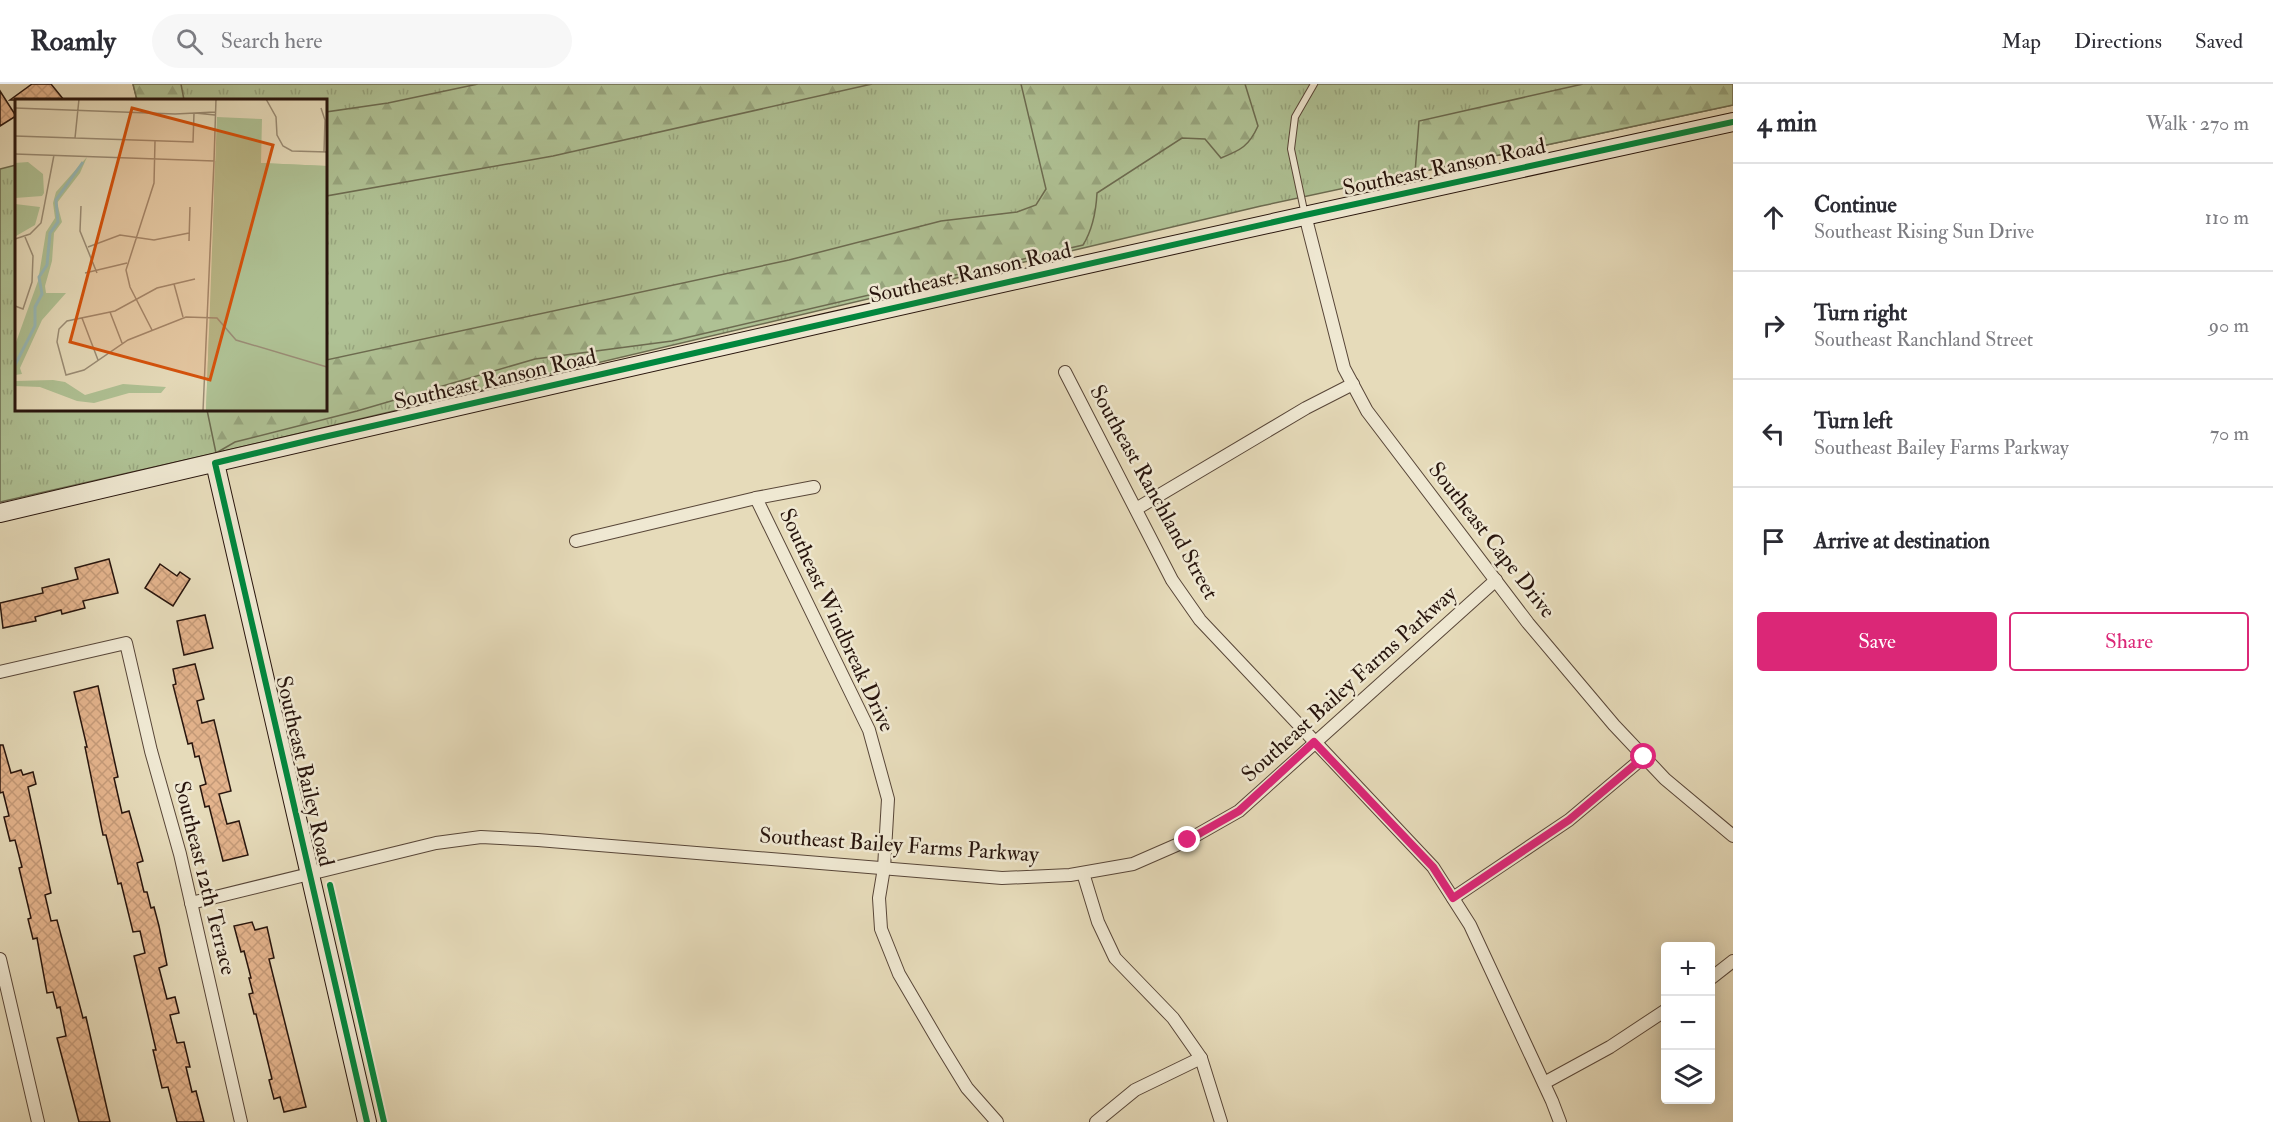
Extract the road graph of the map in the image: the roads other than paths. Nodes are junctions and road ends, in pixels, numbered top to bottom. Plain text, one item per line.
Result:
1 (1314, 84) edge
2 (1733, 122) edge
3 (1305, 215) junction
4 (1065, 372) dead end
5 (1353, 384) junction
6 (215, 463) junction
7 (814, 487) dead end
8 (756, 498) junction
9 (1136, 509) junction
10 (0, 513) edge
11 (576, 541) dead end
12 (1496, 580) junction
13 (0, 672) edge
14 (1314, 742) junction
15 (1644, 757) junction
16 (1733, 836) edge
17 (884, 868) junction
18 (1083, 873) junction
19 (310, 874) junction
20 (1453, 898) junction
21 (191, 903) junction
22 (0, 959) edge
23 (1733, 961) edge
24 (1715, 975) edge
25 (1661, 1013) edge
26 (1202, 1058) junction
27 (1544, 1083) junction
28 (38, 1122) edge
29 (241, 1122) edge
30 (368, 1122) edge
31 (997, 1122) edge
32 (1096, 1122) edge
33 (1221, 1122) edge
34 (1560, 1122) edge

1 - 3 lane
2 - 3 street, Southeast Ranson Road
3 - 5 street, Southeast Cape Drive
3 - 6 street, Southeast Ranson Road
4 - 9 street, Southeast Ranchland Street
5 - 9 street
5 - 12 street, Southeast Cape Drive
6 - 10 street, Southeast Ranson Road
6 - 19 street, Southeast Bailey Road
7 - 8 street
8 - 11 street
8 - 17 street, Southeast Windbreak Drive
9 - 14 street, Southeast Ranchland Street
12 - 14 street, Southeast Bailey Farms Parkway
12 - 15 street, Southeast Cape Drive
13 - 21 street, Southeast 12th Terrace
14 - 18 street, Southeast Bailey Farms Parkway
14 - 20 street, Southeast Ranchland Street
15 - 16 street, Southeast Cape Drive
15 - 20 street
17 - 18 street, Southeast Bailey Farms Parkway
17 - 19 street, Southeast Bailey Farms Parkway
17 - 31 street, Southeast Windbreak Drive
18 - 26 street
19 - 21 street, Southeast Bailey Farms Parkway
19 - 30 street, Southeast Bailey Road
20 - 27 street, Southeast Ranchland Street
21 - 29 street, Southeast 12th Terrace
22 - 28 street
23 - 24 street
25 - 27 street
26 - 32 street
26 - 33 street
27 - 34 street, Southeast Ranchland Street

